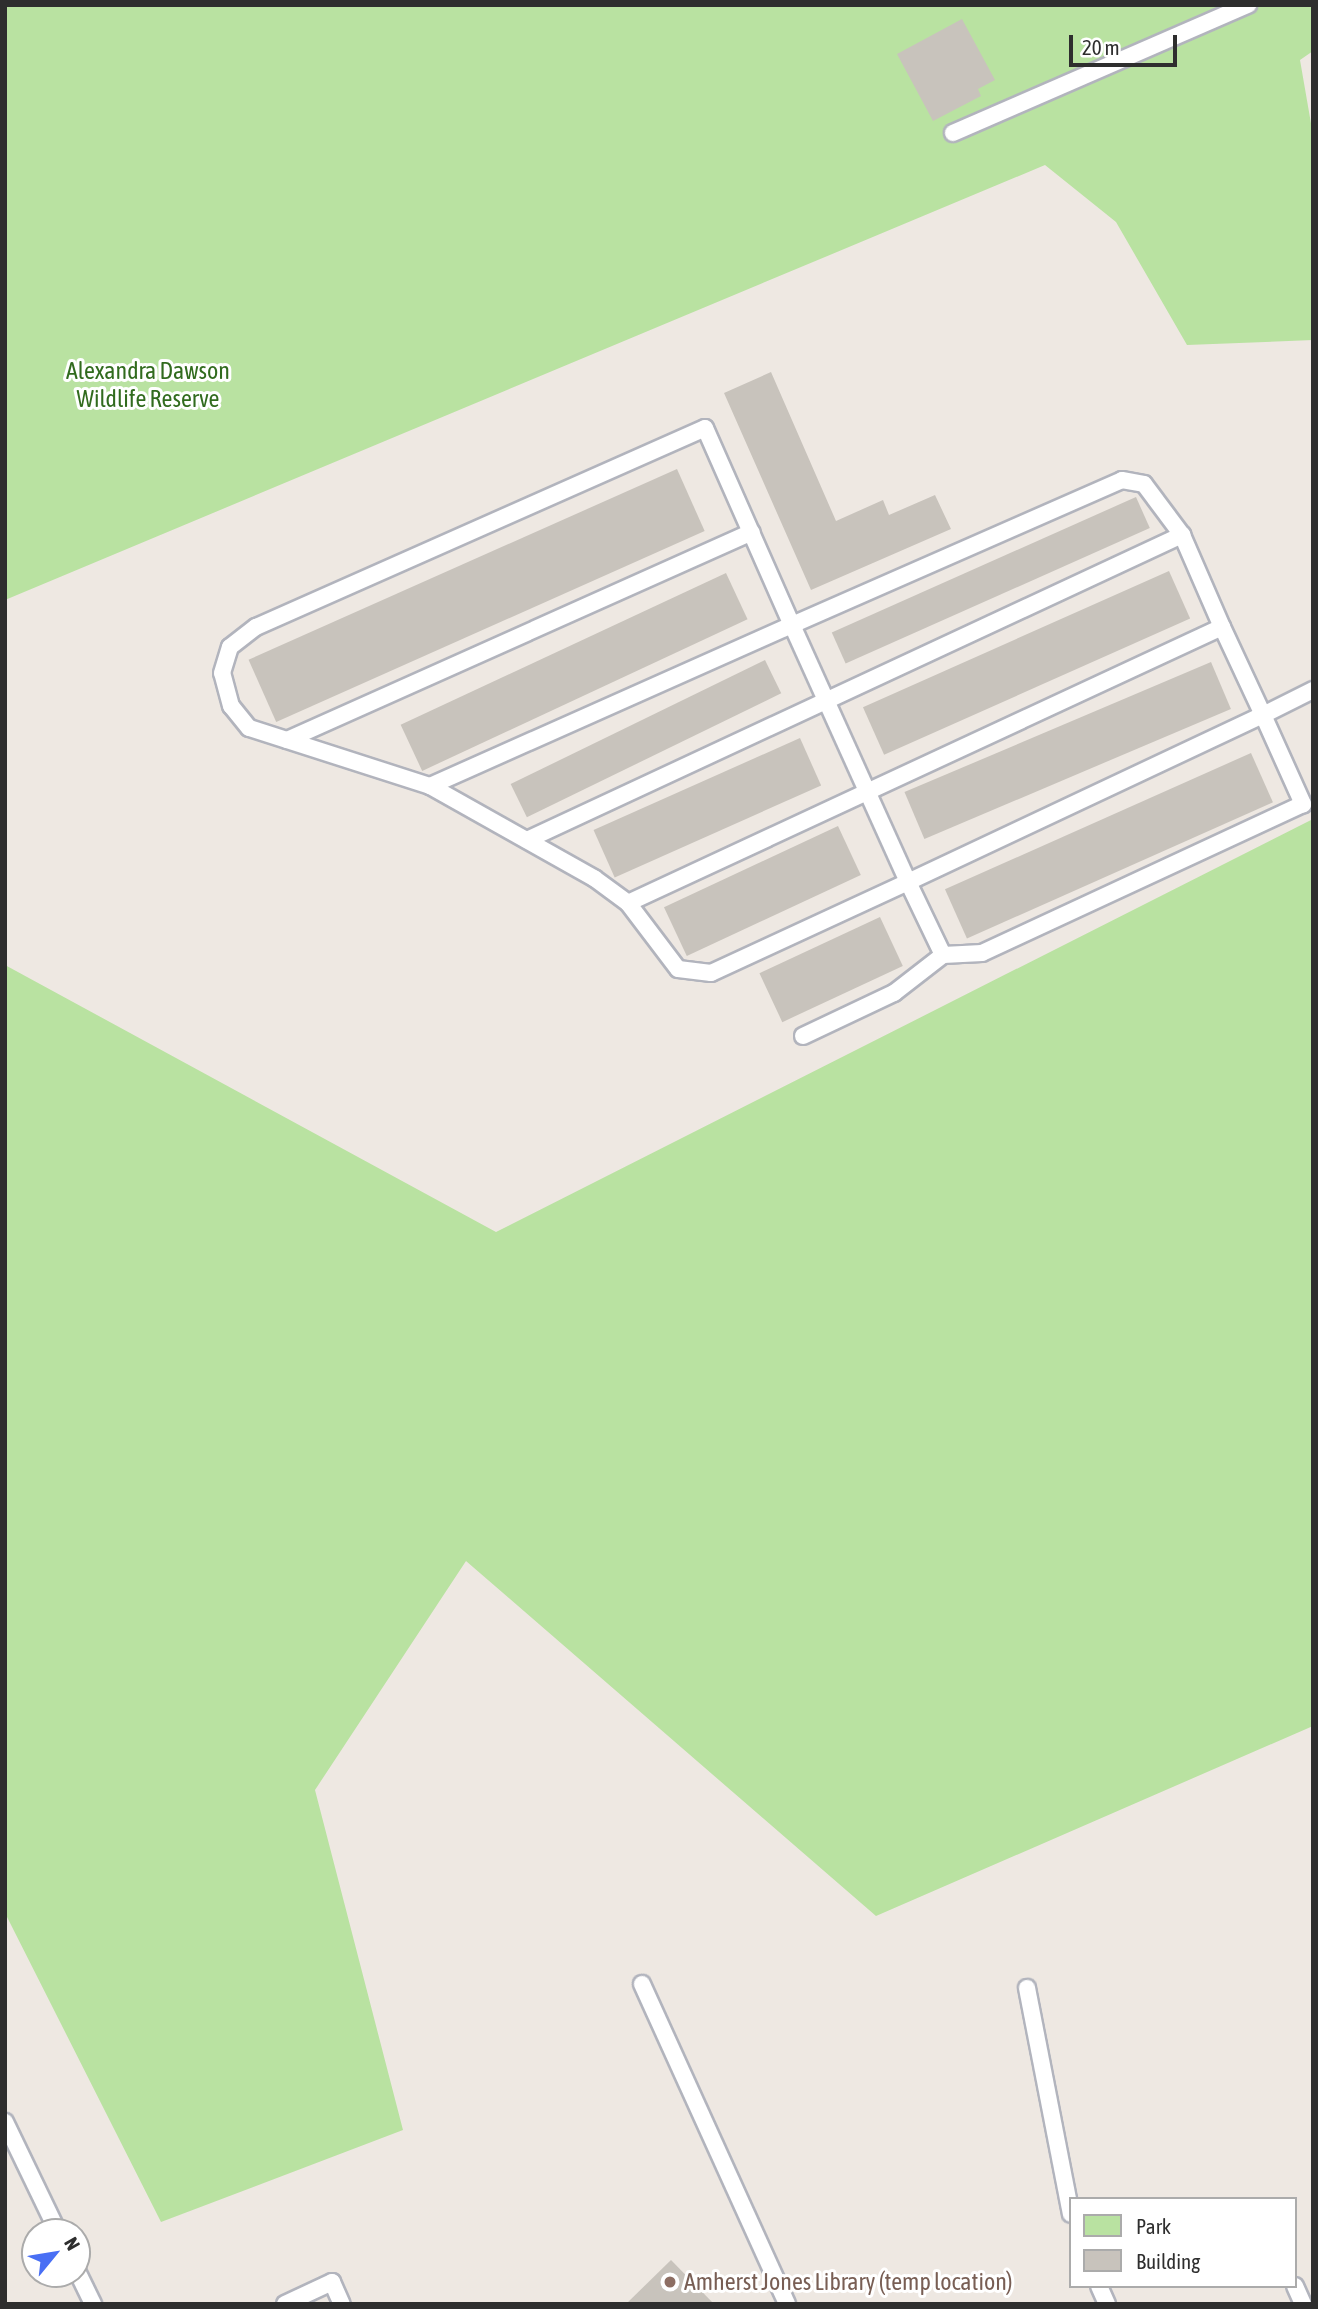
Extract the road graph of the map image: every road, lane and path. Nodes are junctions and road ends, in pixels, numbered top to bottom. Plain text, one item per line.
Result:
1 (1248, 5) edge
2 (953, 134) dead end
3 (751, 532) junction
4 (1182, 535) junction
5 (792, 625) junction
6 (1222, 627) junction
7 (1313, 690) edge
8 (828, 702) junction
9 (1263, 715) junction
10 (287, 740) junction
11 (430, 786) junction
12 (868, 791) junction
13 (527, 840) junction
14 (908, 883) junction
15 (628, 903) junction
16 (943, 955) junction
17 (803, 1036) dead end
18 (642, 1984) dead end
19 (1027, 1989) dead end
20 (5, 2122) edge
21 (1070, 2209) edge
22 (51, 2218) edge
23 (85, 2288) edge
24 (1100, 2288) edge
25 (1296, 2288) edge
26 (93, 2304) edge
27 (285, 2304) edge
28 (342, 2304) edge
29 (787, 2304) edge
30 (1107, 2304) edge
31 (1304, 2304) edge

1 - 2 lane
3 - 5 lane
3 - 10 lane
3 - 10 lane
4 - 5 lane
4 - 6 lane
4 - 8 lane
5 - 8 lane
5 - 11 lane
6 - 9 lane
6 - 12 lane
7 - 9 lane
8 - 12 lane
8 - 13 lane
9 - 14 lane
9 - 16 lane
10 - 11 lane
11 - 13 lane
12 - 14 lane
12 - 15 lane
13 - 15 lane
14 - 15 lane
14 - 16 lane
16 - 17 lane
18 - 29 lane
19 - 21 lane
20 - 22 lane
23 - 26 lane
24 - 30 lane
25 - 31 lane
27 - 28 lane

